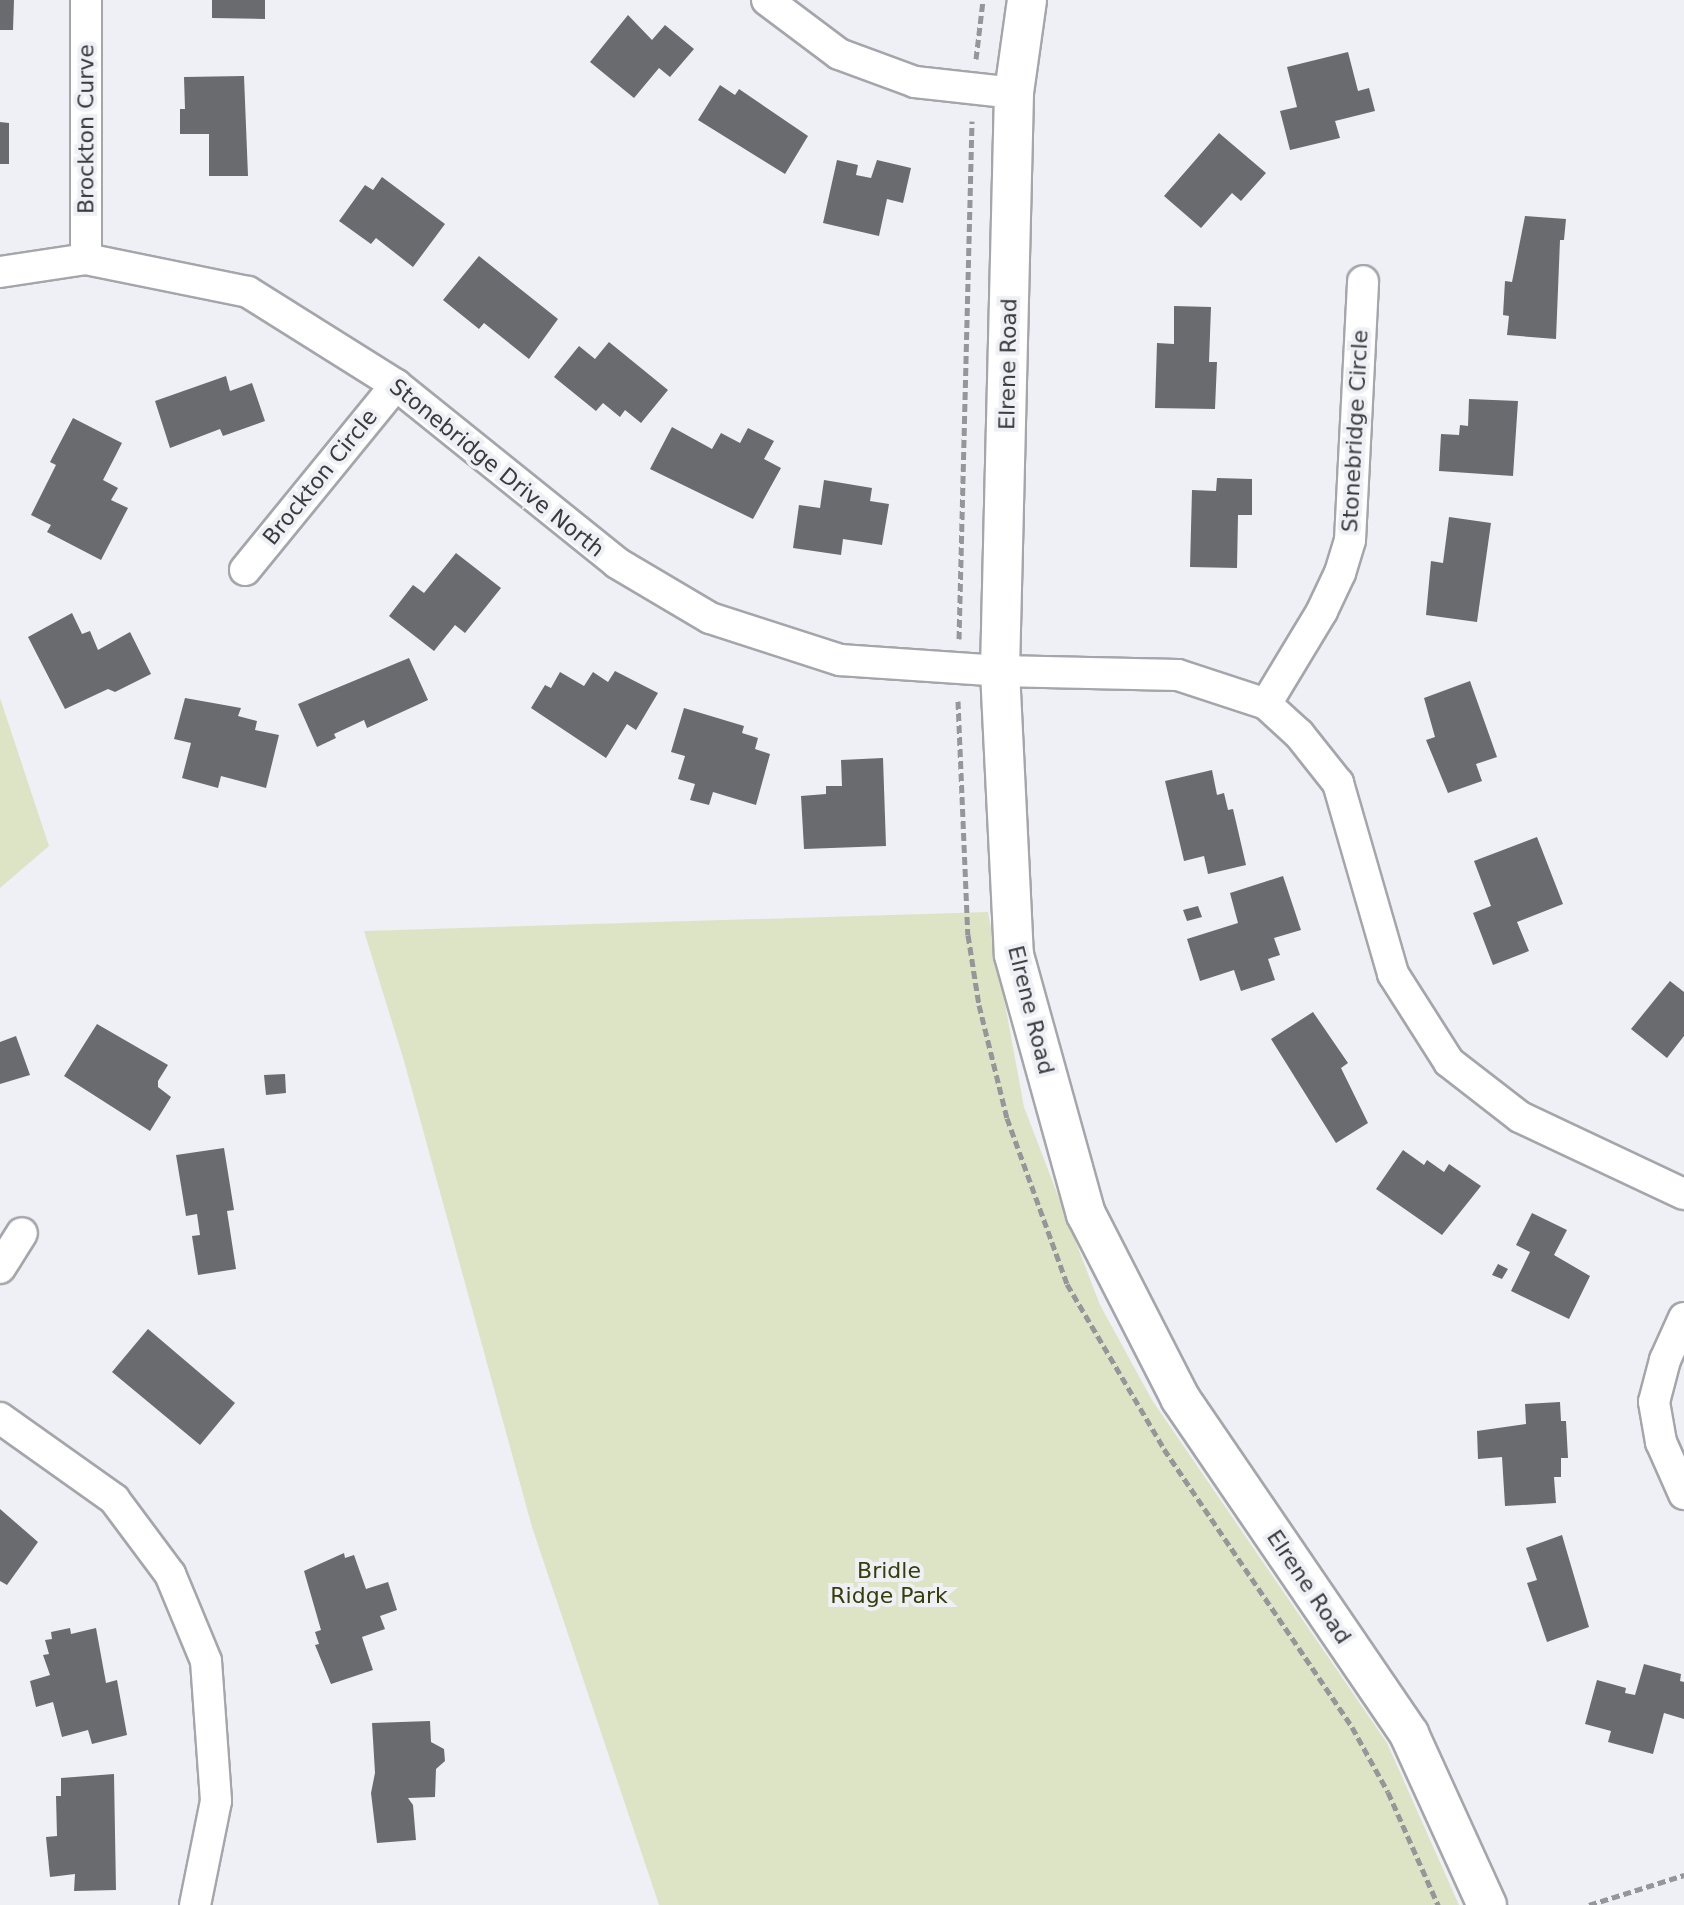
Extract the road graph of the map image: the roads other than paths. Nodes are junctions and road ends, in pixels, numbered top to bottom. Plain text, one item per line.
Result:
1 (86, 0) edge
2 (767, 0) edge
3 (1027, 0) edge
4 (1014, 93) junction
5 (86, 259) junction
6 (0, 272) edge
7 (1363, 281) dead end
8 (396, 385) junction
9 (245, 570) dead end
10 (1000, 671) junction
11 (1266, 704) junction
12 (1684, 1194) edge
13 (22, 1233) dead end
14 (0, 1268) edge
15 (1684, 1318) edge
16 (0, 1418) edge
17 (1684, 1494) edge
18 (195, 1905) edge
19 (1487, 1905) edge

1 - 5 street, Brockton Curve
2 - 4 street
3 - 4 street, Elrene Road
4 - 10 street, Elrene Road
5 - 6 street, Stonebridge Drive North
5 - 8 street, Stonebridge Drive North
7 - 11 street, Stonebridge Circle
8 - 9 street, Brockton Circle
8 - 10 street, Stonebridge Drive North
10 - 11 street, Stonebridge Drive North
10 - 19 street, Elrene Road
11 - 12 street
13 - 14 street
15 - 17 street
16 - 18 street

